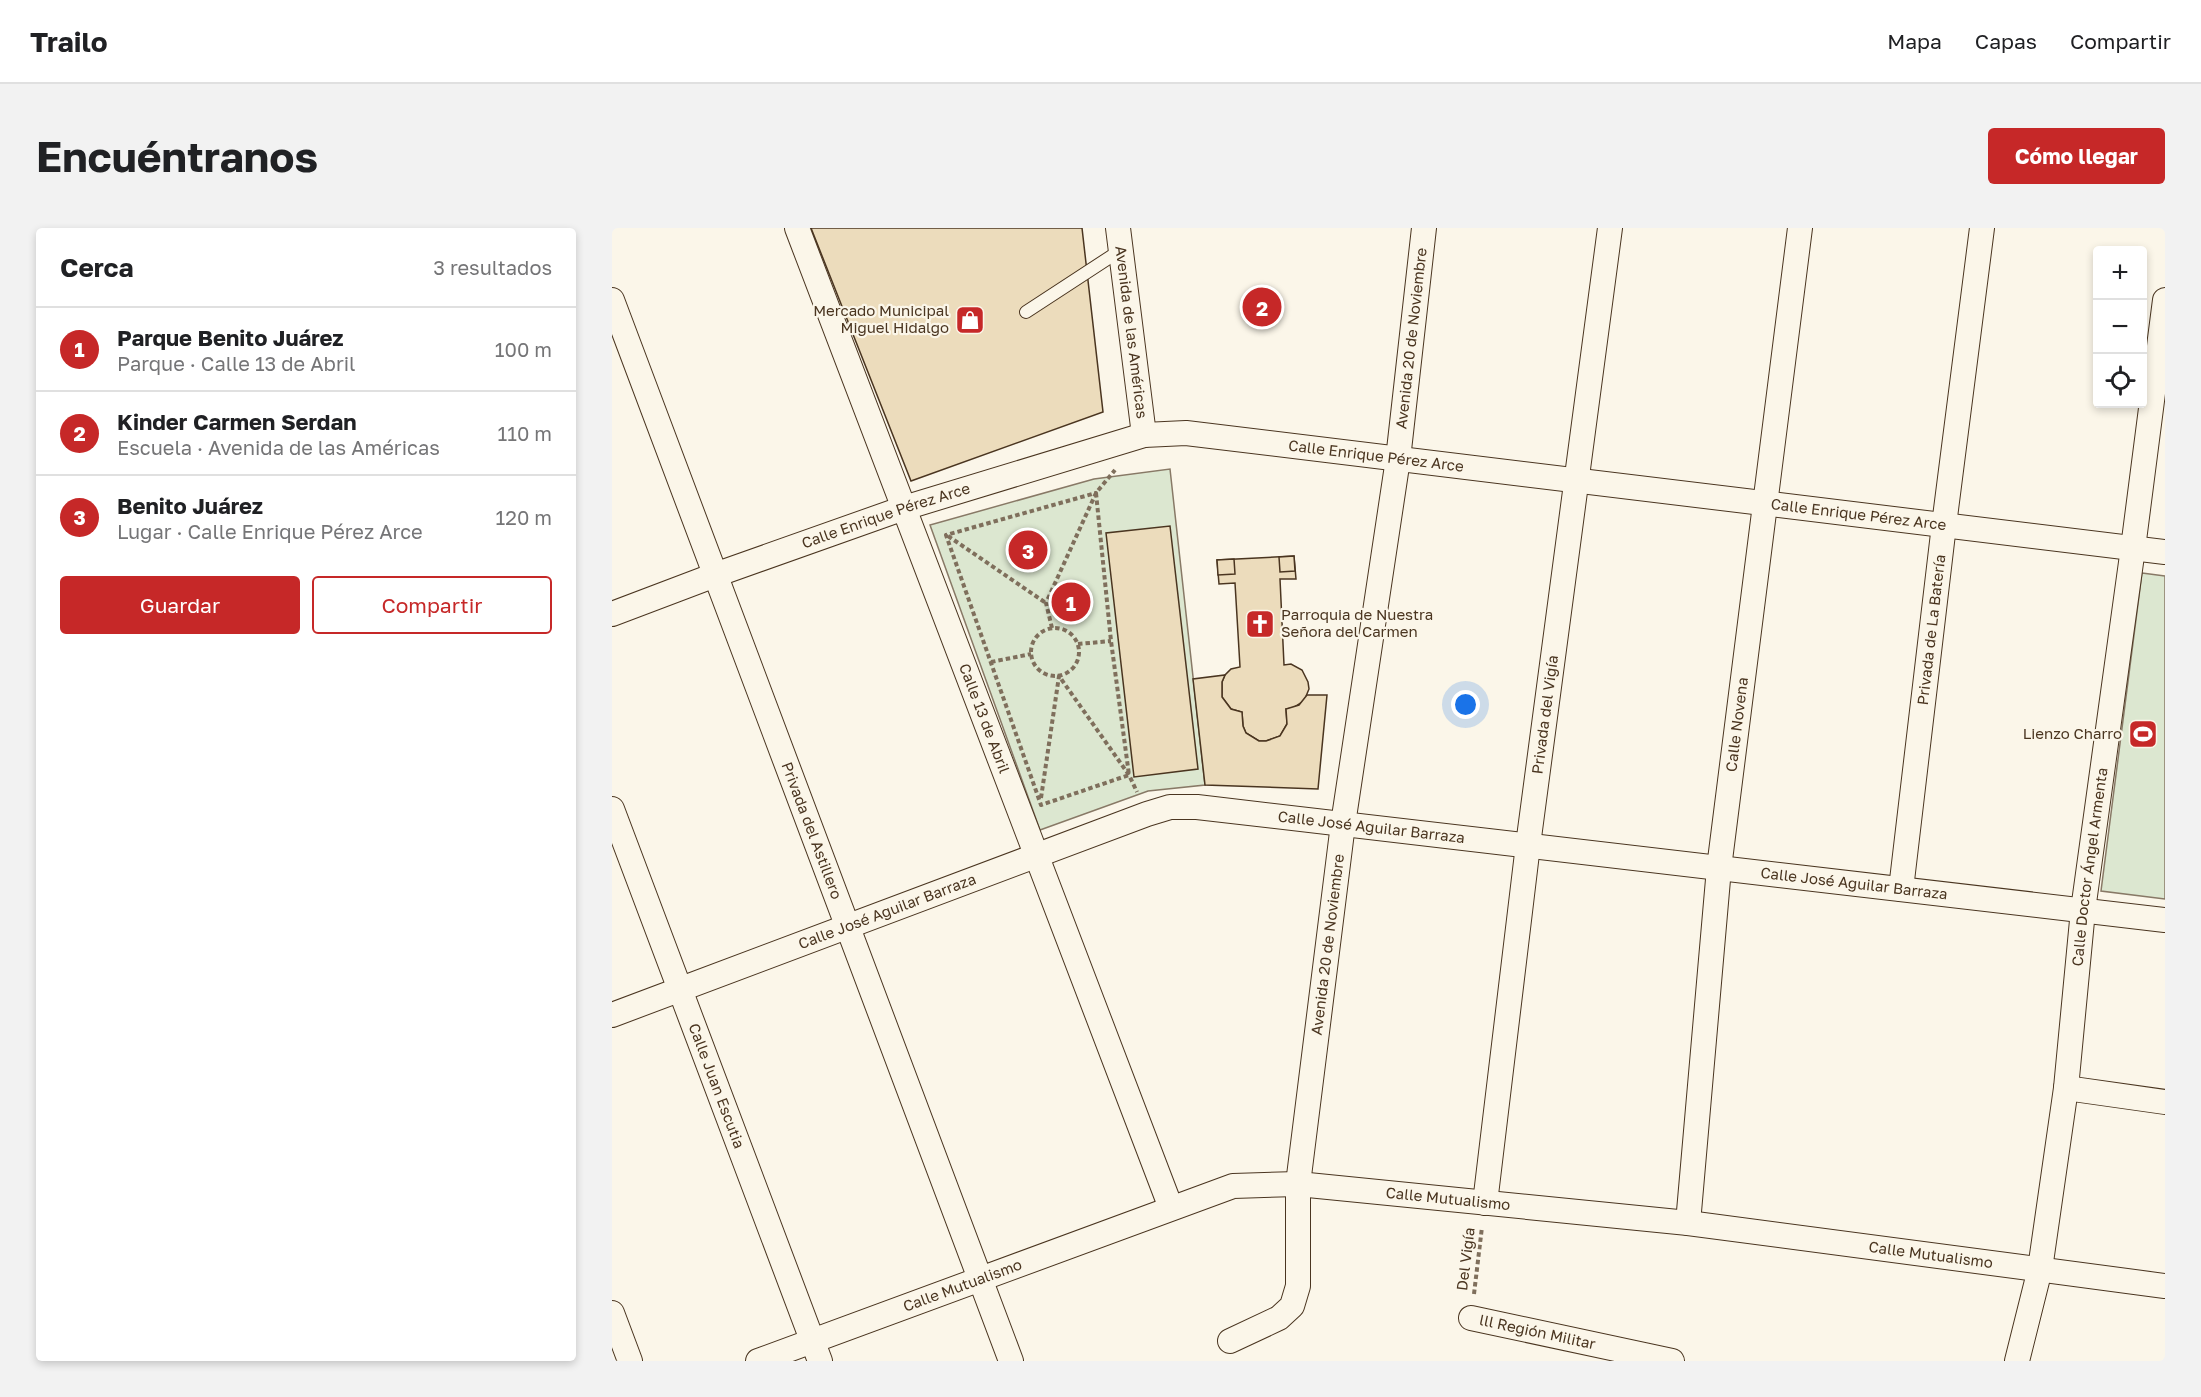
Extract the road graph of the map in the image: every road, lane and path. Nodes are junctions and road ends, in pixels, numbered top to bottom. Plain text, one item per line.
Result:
1 (797, 228) edge
2 (1424, 228) edge
3 (1610, 228) edge
4 (1800, 228) edge
5 (1982, 228) edge
6 (1119, 239) edge
7 (612, 300) edge
8 (2165, 300) edge
9 (1026, 312) dead end
10 (2161, 356) edge
11 (1144, 435) junction
12 (1398, 459) junction
13 (1117, 468) dead end
14 (1578, 480) junction
15 (1096, 493) junction
16 (1766, 504) junction
17 (904, 508) junction
18 (1944, 525) junction
19 (938, 530) dead end
20 (946, 535) junction
21 (2133, 548) junction
22 (2165, 552) edge
23 (716, 575) junction
24 (1046, 603) junction
25 (612, 614) edge
26 (1052, 628) junction
27 (1111, 641) junction
28 (1078, 644) junction
29 (1031, 654) junction
30 (991, 662) junction
31 (1059, 676) junction
32 (1129, 775) junction
33 (1041, 804) junction
34 (612, 809) edge
35 (1147, 814) junction
36 (1040, 815) dead end
37 (1343, 824) junction
38 (1528, 845) junction
39 (1036, 855) junction
40 (1719, 868) junction
41 (1901, 889) junction
42 (2082, 910) junction
43 (2165, 920) edge
44 (847, 927) junction
45 (680, 990) junction
46 (612, 1015) edge
47 (2066, 1088) junction
48 (2165, 1102) edge
49 (1298, 1184) junction
50 (1485, 1203) junction
51 (1172, 1208) junction
52 (1688, 1223) junction
53 (2040, 1269) junction
54 (980, 1279) junction
55 (2165, 1286) edge
56 (612, 1313) edge
57 (1471, 1318) joint
58 (1230, 1341) dead end
59 (817, 1351) edge
60 (630, 1361) edge
61 (758, 1361) edge
62 (1011, 1361) edge
63 (1672, 1361) edge
64 (2018, 1361) edge

1 - 17 street, Calle 13 de Abril
2 - 12 street, Avenida 20 de Noviembre
3 - 14 street, Privada del Vigía
4 - 16 street, Calle Novena
5 - 18 street, Privada de La Batería
6 - 9 lane
6 - 11 street, Avenida de las Américas
7 - 23 street, Privada del Astillero
8 - 10 street, Calle Doctor Ángel Armenta
10 - 21 street, Calle Doctor Ángel Armenta
11 - 12 street, Calle Enrique Pérez Arce
11 - 17 street, Calle Enrique Pérez Arce
12 - 14 street, Calle Enrique Pérez Arce
12 - 37 street, Avenida 20 de Noviembre
13 - 15 path
14 - 16 street, Calle Enrique Pérez Arce
14 - 38 street, Privada del Vigía
15 - 20 path
15 - 24 path
15 - 27 path
16 - 18 street, Calle Enrique Pérez Arce
16 - 40 street, Calle Novena
17 - 23 street, Calle Enrique Pérez Arce
17 - 39 street, Calle 13 de Abril
18 - 21 street, Calle Enrique Pérez Arce
18 - 41 street, Privada de La Batería
19 - 20 path
20 - 24 path
20 - 30 path
21 - 22 street, Calle Enrique Pérez Arce
21 - 42 street, Calle Doctor Ángel Armenta
23 - 25 street, Calle Enrique Pérez Arce
23 - 44 street, Privada del Astillero
24 - 26 path
26 - 28 path
26 - 29 path
27 - 28 path
27 - 32 path
28 - 31 path
29 - 30 path
29 - 31 path
30 - 33 path
31 - 32 path
31 - 33 path
32 - 33 path
32 - 35 path
33 - 36 path
34 - 45 street, Calle Juan Escutia
35 - 37 street, Calle José Aguilar Barraza
35 - 39 street, Calle José Aguilar Barraza
37 - 38 street, Calle José Aguilar Barraza
37 - 49 street, Avenida 20 de Noviembre
38 - 40 street, Calle José Aguilar Barraza
38 - 50 street, Privada del Vigía
39 - 44 street, Calle José Aguilar Barraza
39 - 51 street, Calle 13 de Abril
40 - 41 street, Calle José Aguilar Barraza
40 - 52 street, Calle Novena
41 - 42 street, Calle José Aguilar Barraza
42 - 43 street, Calle José Aguilar Barraza
42 - 47 street, Calle Doctor Ángel Armenta
44 - 45 street, Calle José Aguilar Barraza
44 - 54 street, Privada del Astillero
45 - 46 street, Calle José Aguilar Barraza
45 - 59 street, Calle Juan Escutia
47 - 48 street
47 - 53 street, Calle Doctor Ángel Armenta
49 - 50 street, Calle Mutualismo
49 - 51 street, Calle Mutualismo
49 - 58 street, Avenida 20 de Noviembre
50 - 52 street, Calle Mutualismo
50 - 57 path, Del Vigía
51 - 54 street, Calle Mutualismo
52 - 53 street, Calle Mutualismo
53 - 55 street, Calle Mutualismo
53 - 64 street, Calle Doctor Ángel Armenta
54 - 59 street, Calle Mutualismo
54 - 62 street, Privada del Astillero
56 - 60 street
57 - 63 street, lll Región Militar
59 - 61 street, Calle Mutualismo

